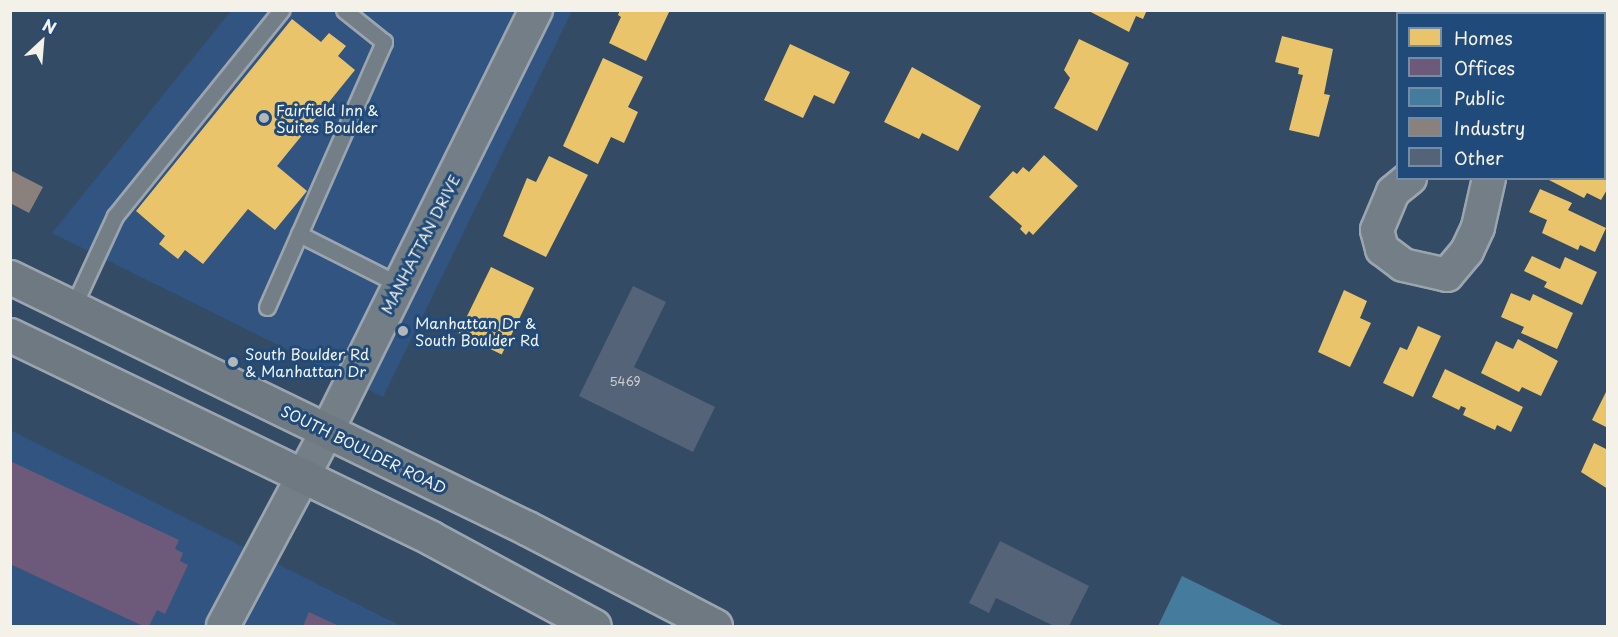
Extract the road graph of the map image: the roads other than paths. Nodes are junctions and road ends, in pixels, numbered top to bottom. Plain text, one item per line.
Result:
1 (281, 10) edge
2 (344, 10) edge
3 (536, 10) edge
4 (1408, 180) edge
5 (1488, 180) edge
6 (300, 234) junction
7 (10, 277) edge
8 (400, 285) junction
9 (73, 307) junction
10 (267, 307) dead end
11 (10, 335) edge
12 (327, 431) junction
13 (302, 475) junction
14 (223, 627) edge
15 (594, 627) edge
16 (715, 627) edge

1 - 9 lane
2 - 6 lane
3 - 8 street, MANHATTAN DRIVE
4 - 5 street
6 - 8 lane
6 - 10 lane
7 - 9 main road, SOUTH BOULDER ROAD
8 - 12 street, MANHATTAN DRIVE
9 - 12 main road, SOUTH BOULDER ROAD
11 - 13 main road
12 - 13 street, MANHATTAN DRIVE
12 - 16 main road, SOUTH BOULDER ROAD
13 - 14 street, MANHATTAN DRIVE
13 - 15 main road

